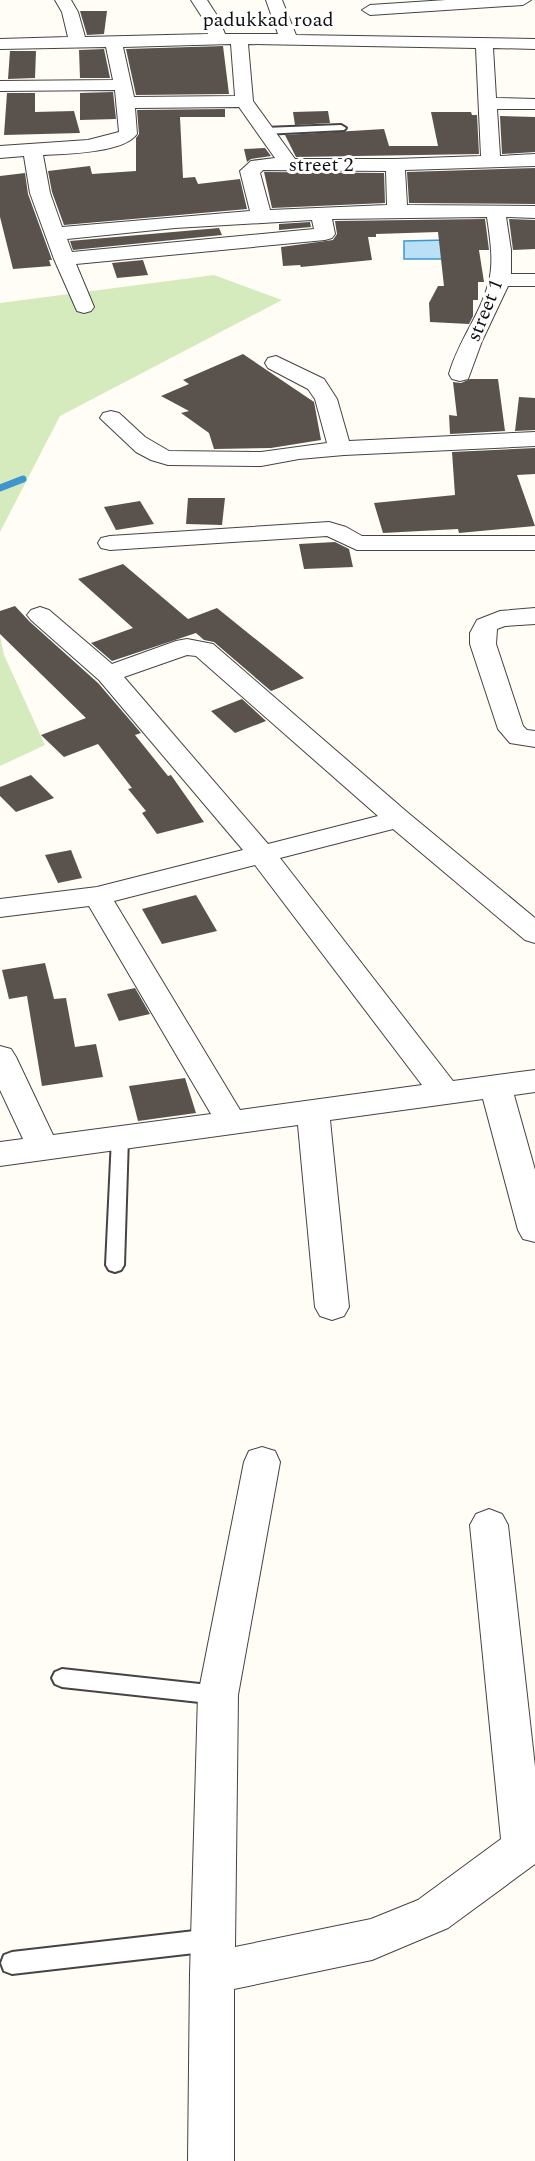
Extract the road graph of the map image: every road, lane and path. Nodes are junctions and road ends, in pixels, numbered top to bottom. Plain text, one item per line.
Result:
1 (63, 0) edge
2 (199, 0) edge
3 (274, 0) edge
4 (523, 0) edge
5 (367, 5) edge
6 (218, 39) junction
7 (239, 39) junction
8 (289, 40) junction
9 (376, 40) junction
10 (73, 41) junction
11 (113, 41) junction
12 (0, 44) edge
13 (484, 44) junction
14 (535, 44) edge
15 (0, 86) edge
16 (60, 87) junction
17 (124, 94) junction
18 (244, 101) junction
19 (487, 103) junction
20 (535, 104) edge
21 (341, 128) dead end
22 (264, 131) junction
23 (32, 149) junction
24 (0, 152) edge
25 (535, 160) edge
26 (491, 161) junction
27 (289, 164) junction
28 (395, 165) junction
29 (495, 210) junction
30 (397, 211) junction
31 (535, 212) edge
32 (321, 213) junction
33 (261, 214) junction
34 (55, 234) junction
35 (64, 259) junction
36 (499, 280) junction
37 (535, 280) edge
38 (84, 307) dead end
39 (276, 363) dead end
40 (460, 374) dead end
41 (111, 418) dead end
42 (535, 439) edge
43 (340, 448) junction
44 (110, 543) dead end
45 (535, 543) edge
46 (40, 615) dead end
47 (535, 616) edge
48 (108, 674) junction
49 (535, 739) edge
50 (400, 819) junction
51 (263, 856) junction
52 (97, 896) junction
53 (0, 908) edge
54 (535, 933) edge
55 (0, 1057) edge
56 (535, 1081) edge
57 (496, 1087) junction
58 (446, 1094) junction
59 (313, 1112) junction
60 (232, 1123) junction
61 (120, 1138) junction
62 (43, 1148) junction
63 (0, 1154) edge
64 (535, 1230) edge
65 (115, 1265) dead end
66 (332, 1307) dead end
67 (262, 1462) dead end
68 (489, 1525) dead end
69 (62, 1678) dead end
70 (218, 1695) junction
71 (529, 1843) edge
72 (212, 1957) junction
73 (12, 1963) dead end
74 (211, 2161) edge

1 - 10 street
2 - 6 street
3 - 8 street
4 - 5 street
5 - 9 street
6 - 7 street, padukkad road
6 - 11 street, padukkad road
7 - 8 street, padukkad road
7 - 18 street
8 - 9 street, padukkad road
9 - 13 street, padukkad road
10 - 11 street, padukkad road
10 - 12 street, padukkad road
10 - 16 street
11 - 17 street
13 - 14 street, padukkad road
13 - 19 street
15 - 16 street
16 - 17 street
17 - 18 street
17 - 23 street
18 - 22 street
19 - 20 street
19 - 26 street
21 - 22 lane
22 - 27 street
23 - 24 street
23 - 34 street
25 - 26 street, street 2
26 - 28 street, street 2
27 - 28 street, street 2
27 - 33 street, street 2
28 - 30 street
29 - 30 street
29 - 31 street
29 - 36 street, street 1
30 - 32 street
32 - 33 street
32 - 35 street
33 - 34 street
34 - 35 street
35 - 38 street
36 - 37 street
36 - 40 street, street 1
39 - 43 street
41 - 43 street
42 - 43 street
44 - 45 street
46 - 48 street
47 - 49 street
48 - 50 street
48 - 51 street
50 - 51 street
50 - 54 street
51 - 52 street
51 - 58 street
52 - 53 street
52 - 60 street
55 - 62 street
56 - 57 street
57 - 58 street
57 - 64 street
58 - 59 street
59 - 60 street
59 - 66 street
60 - 61 street
61 - 62 street
61 - 65 lane
62 - 63 street
67 - 70 street
68 - 71 street
69 - 70 lane
70 - 72 street
71 - 72 street
72 - 73 lane
72 - 74 street

